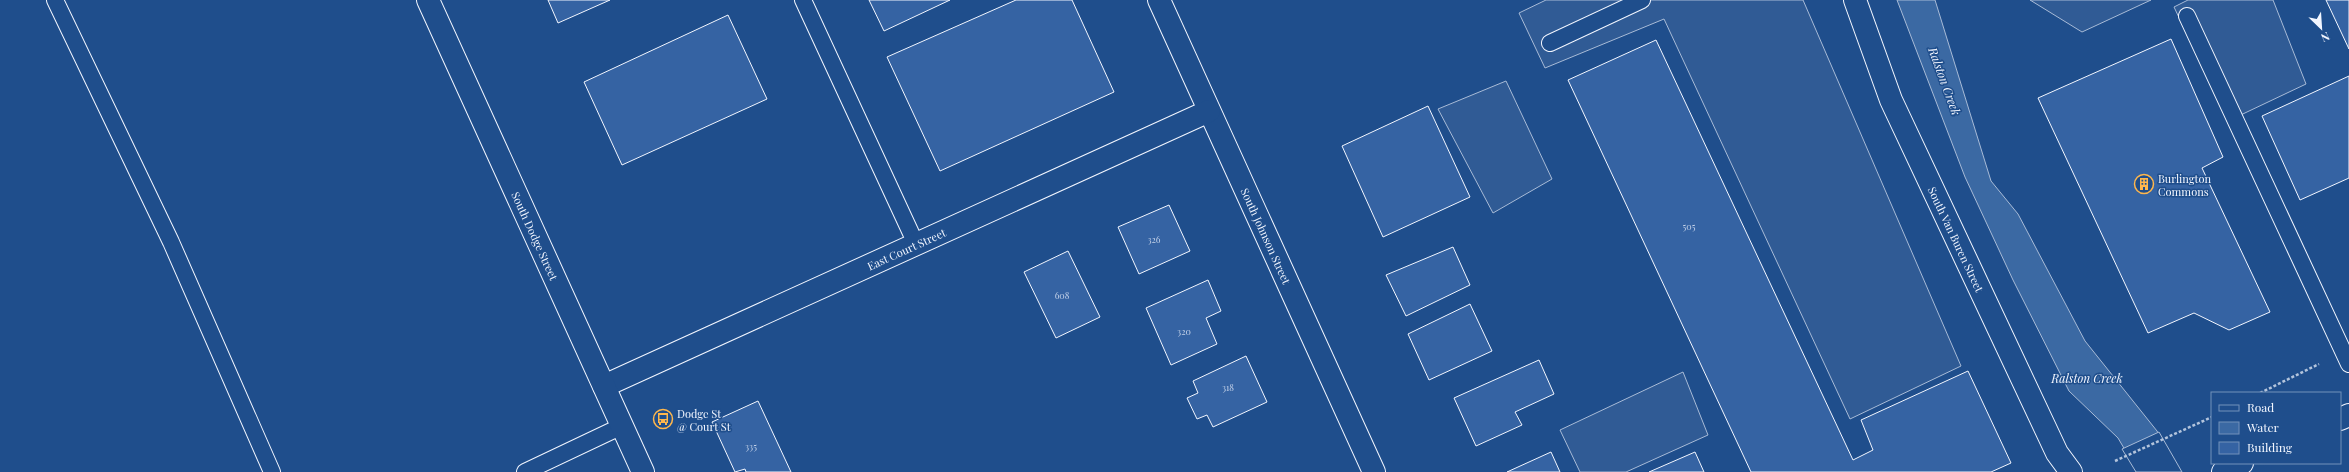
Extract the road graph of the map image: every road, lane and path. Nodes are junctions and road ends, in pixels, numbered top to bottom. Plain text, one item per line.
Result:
1 (55, 0) edge
2 (428, 0) edge
3 (803, 0) edge
4 (1159, 0) edge
5 (1642, 0) edge
6 (1855, 0) edge
7 (2187, 16) dead end
8 (1550, 43) dead end
9 (1210, 111) junction
10 (916, 244) junction
11 (2346, 358) edge
12 (604, 386) junction
13 (2262, 392) edge
14 (2211, 418) edge
15 (622, 426) junction
16 (2115, 461) dead end
17 (272, 472) edge
18 (525, 472) edge
19 (643, 472) edge
20 (1374, 472) edge
21 (2071, 472) edge

1 - 17 lane
2 - 12 street, South Dodge Street
3 - 10 lane
4 - 9 street, South Johnson Street
5 - 8 lane
6 - 21 street, South Van Buren Street
7 - 11 lane
9 - 10 street, East Court Street
9 - 20 street, South Johnson Street
10 - 12 street, East Court Street
11 - 13 path
12 - 15 street, South Dodge Street
14 - 16 path
15 - 18 lane
15 - 19 street, South Dodge Street

